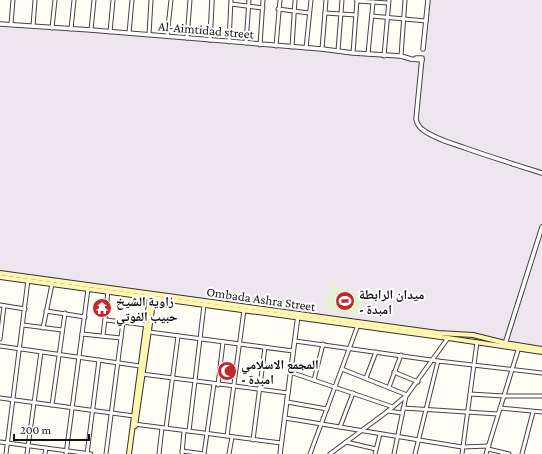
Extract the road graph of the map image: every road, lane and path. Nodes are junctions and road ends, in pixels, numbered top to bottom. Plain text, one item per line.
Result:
1 (13, 0) edge
2 (35, 0) edge
3 (55, 0) edge
4 (74, 0) edge
5 (94, 0) edge
6 (113, 0) edge
7 (132, 0) edge
8 (151, 0) edge
9 (170, 0) edge
10 (190, 0) edge
11 (212, 0) edge
12 (232, 0) edge
13 (249, 0) edge
14 (263, 0) edge
15 (280, 0) edge
16 (295, 0) edge
17 (311, 0) edge
18 (326, 0) edge
19 (342, 0) edge
20 (357, 0) edge
21 (405, 0) edge
22 (428, 0) edge
23 (373, 2) junction
24 (389, 2) edge
25 (231, 4) junction
26 (248, 6) junction
27 (263, 8) junction
28 (278, 9) junction
29 (294, 11) junction
30 (309, 13) junction
31 (325, 13) junction
32 (341, 14) junction
33 (356, 15) junction
34 (372, 16) junction
35 (387, 18) junction
36 (404, 19) junction
37 (426, 21) junction
38 (0, 24) edge
39 (11, 24) junction
40 (33, 26) junction
41 (52, 28) junction
42 (71, 29) junction
43 (91, 30) junction
44 (110, 32) junction
45 (129, 33) junction
46 (148, 35) junction
47 (167, 36) junction
48 (187, 38) junction
49 (210, 40) junction
50 (229, 42) junction
51 (246, 43) junction
52 (260, 45) junction
53 (276, 46) junction
54 (292, 47) junction
55 (306, 48) junction
56 (322, 49) junction
57 (423, 49) dead end
58 (338, 51) junction
59 (353, 53) junction
60 (368, 54) junction
61 (384, 56) junction
62 (401, 56) junction
63 (542, 173) edge
64 (542, 227) edge
65 (0, 273) edge
66 (0, 276) edge
67 (28, 280) junction
68 (52, 284) junction
69 (88, 289) junction
70 (108, 291) junction
71 (152, 296) junction
72 (0, 305) edge
73 (204, 305) junction
74 (4, 306) junction
75 (25, 308) junction
76 (244, 310) junction
77 (46, 311) junction
78 (65, 313) junction
79 (298, 316) junction
80 (85, 317) junction
81 (106, 320) junction
82 (1, 322) edge
83 (123, 322) junction
84 (23, 325) junction
85 (146, 325) junction
86 (358, 325) junction
87 (43, 328) junction
88 (62, 330) junction
89 (149, 332) junction
90 (82, 334) junction
91 (103, 336) junction
92 (178, 336) junction
93 (121, 338) junction
94 (448, 338) junction
95 (0, 339) edge
96 (200, 339) junction
97 (295, 341) junction
98 (223, 342) junction
99 (477, 342) junction
100 (240, 344) junction
101 (323, 344) junction
102 (505, 345) junction
103 (0, 346) edge
104 (519, 347) junction
105 (265, 348) junction
106 (350, 348) junction
107 (20, 349) junction
108 (293, 351) junction
109 (542, 351) edge
110 (41, 352) junction
111 (376, 352) junction
112 (59, 354) junction
113 (401, 355) junction
114 (80, 358) junction
115 (99, 360) junction
116 (433, 360) junction
117 (438, 360) junction
118 (118, 363) junction
119 (474, 365) junction
120 (140, 366) junction
121 (342, 369) junction
122 (512, 370) junction
123 (290, 372) junction
124 (394, 372) junction
125 (542, 373) edge
126 (142, 374) junction
127 (173, 378) junction
128 (366, 378) junction
129 (314, 380) junction
130 (195, 382) junction
131 (418, 382) junction
132 (216, 384) junction
133 (139, 386) junction
134 (234, 387) junction
135 (336, 387) junction
136 (389, 387) junction
137 (260, 390) junction
138 (288, 393) junction
139 (353, 393) junction
140 (470, 394) junction
141 (406, 396) junction
142 (504, 396) junction
143 (542, 396) edge
144 (0, 398) edge
145 (12, 400) junction
146 (287, 402) junction
147 (34, 403) junction
148 (52, 405) junction
149 (393, 407) junction
150 (72, 408) junction
151 (403, 408) junction
152 (500, 408) junction
153 (327, 409) junction
154 (426, 410) junction
155 (93, 411) junction
156 (388, 411) junction
157 (533, 412) junction
158 (542, 412) edge
159 (402, 413) junction
160 (468, 413) junction
161 (112, 414) junction
162 (498, 414) junction
163 (134, 416) junction
164 (284, 418) junction
165 (134, 424) junction
166 (321, 424) junction
167 (340, 427) junction
168 (164, 428) junction
169 (184, 431) junction
170 (189, 431) junction
171 (360, 431) junction
172 (207, 434) junction
173 (380, 434) junction
174 (227, 436) junction
175 (232, 437) junction
176 (398, 437) junction
177 (253, 440) junction
178 (418, 440) junction
179 (0, 442) edge
180 (346, 442) junction
181 (7, 443) junction
182 (281, 443) junction
183 (28, 445) junction
184 (46, 448) junction
185 (463, 448) junction
186 (488, 448) junction
187 (376, 449) junction
188 (66, 452) edge
189 (182, 453) edge
190 (6, 454) edge
191 (27, 454) edge
192 (45, 454) edge
193 (87, 454) edge
194 (91, 454) edge
195 (106, 454) edge
196 (130, 454) edge
197 (159, 454) edge
198 (204, 454) edge
199 (230, 454) edge
200 (280, 454) edge
201 (310, 454) edge
202 (330, 454) edge
203 (375, 454) edge
204 (394, 454) edge
205 (415, 454) edge
206 (462, 454) edge
207 (486, 454) edge
208 (510, 454) edge
209 (522, 454) edge

1 - 39 street
2 - 40 street
3 - 41 street
4 - 42 street
5 - 43 street
6 - 44 street
7 - 45 street
8 - 46 street
9 - 47 street
10 - 48 street
11 - 49 street
12 - 25 street
13 - 26 street
14 - 27 street
15 - 28 street
16 - 29 street
17 - 30 street
18 - 31 street
19 - 32 street
20 - 23 street
20 - 33 street
21 - 36 street
22 - 37 street
23 - 24 street
23 - 34 street
24 - 35 street
25 - 26 street
25 - 50 street
26 - 27 street
26 - 51 street
27 - 52 street
28 - 29 street
28 - 53 street
29 - 30 street
29 - 54 street
30 - 55 street
31 - 32 street
31 - 56 street
32 - 33 street
32 - 58 street
33 - 59 street
34 - 35 street
34 - 60 street
35 - 36 street
35 - 61 street
36 - 37 street
36 - 62 street
37 - 57 street
38 - 39 street, Al-Aimtidad street
39 - 40 street, Al-Aimtidad street
40 - 41 street, Al-Aimtidad street
41 - 42 street, Al-Aimtidad street
42 - 43 street, Al-Aimtidad street
43 - 44 street, Al-Aimtidad street
44 - 45 street, Al-Aimtidad street
45 - 46 street, Al-Aimtidad street
46 - 47 street, Al-Aimtidad street
47 - 48 street, Al-Aimtidad street
48 - 49 street, Al-Aimtidad street
49 - 50 street, Al-Aimtidad street
50 - 51 street, Al-Aimtidad street
51 - 52 street, Al-Aimtidad street
52 - 53 street, Al-Aimtidad street
53 - 54 street, Al-Aimtidad street
54 - 55 street, Al-Aimtidad street
55 - 56 street, Al-Aimtidad street
56 - 58 street, Al-Aimtidad street
58 - 59 street, Al-Aimtidad street
59 - 60 street, Al-Aimtidad street
60 - 61 street, Al-Aimtidad street
61 - 62 street, Al-Aimtidad street
62 - 63 street, Al-Aimtidad street
64 - 102 street
65 - 71 main road, Ombada Ashra Street
66 - 67 main road, Ombada Ashra Street
67 - 68 main road, Ombada Ashra Street
67 - 75 street
68 - 69 main road, Ombada Ashra Street
68 - 77 street
69 - 70 main road, Ombada Ashra Street
69 - 80 street
70 - 71 main road, Ombada Ashra Street
70 - 81 street
71 - 73 main road, Ombada Ashra Street
71 - 79 main road, Ombada Ashra Street
71 - 85 main road
71 - 89 main road
72 - 74 street
73 - 76 main road, Ombada Ashra Street
73 - 96 street
74 - 75 street
74 - 82 street
75 - 84 street
76 - 79 main road, Ombada Ashra Street
76 - 100 street
77 - 78 street
77 - 87 street
78 - 80 street
78 - 88 street
79 - 86 main road, Ombada Ashra Street
79 - 97 street
79 - 102 main road, Ombada Ashra Street
80 - 90 street
81 - 83 street
81 - 91 street
82 - 95 street
83 - 85 street
83 - 93 street
84 - 87 street
84 - 107 street
85 - 120 main road
86 - 94 main road, Ombada Ashra Street
86 - 106 street
87 - 88 street
88 - 112 street
89 - 92 street
89 - 126 main road
90 - 91 street
90 - 114 street
91 - 93 street
92 - 96 street
92 - 127 street
93 - 118 street
94 - 99 main road, Ombada Ashra Street
94 - 116 street
96 - 98 street
96 - 130 street
97 - 101 street
97 - 108 street
98 - 100 street
98 - 132 street
99 - 102 main road, Ombada Ashra Street
99 - 119 street
100 - 105 street
100 - 134 street
101 - 106 street
101 - 129 street
102 - 104 main road, Ombada Ashra Street
103 - 107 street
104 - 109 main road, Ombada Ashra Street
104 - 122 street
105 - 108 street
105 - 137 street
106 - 111 street
106 - 121 street
107 - 110 street
107 - 145 street
108 - 123 street
110 - 112 street
110 - 147 street
111 - 113 street
111 - 128 street
112 - 114 street
112 - 148 street
113 - 116 street
113 - 124 street
114 - 115 street
114 - 150 street
115 - 118 street
115 - 155 street
116 - 117 street
116 - 131 street
117 - 119 street
117 - 154 street
118 - 120 street
118 - 161 street
119 - 122 street
119 - 140 street
120 - 133 main road
121 - 128 street
121 - 135 street
122 - 125 street
122 - 142 street
123 - 129 street
123 - 138 street
124 - 131 street
124 - 136 street
126 - 127 street
126 - 133 main road
127 - 130 street
127 - 168 street
128 - 136 street
129 - 135 street
130 - 132 street
130 - 170 street
131 - 141 street
132 - 134 street
132 - 172 street
133 - 163 main road
133 - 165 main road
134 - 137 street
134 - 174 street
135 - 139 street
135 - 153 street
136 - 141 street
137 - 138 street
137 - 177 street
138 - 146 street
139 - 149 street
139 - 167 street
140 - 142 street
140 - 160 street
141 - 149 street
141 - 151 street
142 - 143 street
142 - 152 street
144 - 145 street
145 - 147 street
145 - 181 street
146 - 153 street
146 - 164 street
147 - 148 street
147 - 183 street
148 - 150 street
149 - 156 street
150 - 155 street
150 - 188 street
151 - 154 street
151 - 159 street
152 - 157 street
152 - 162 street
153 - 166 street
154 - 160 street
154 - 178 street
155 - 161 street
155 - 193 street
156 - 159 street
156 - 171 street
157 - 158 street
157 - 209 street
159 - 176 street
160 - 162 street
160 - 185 street
161 - 163 street
161 - 195 street
162 - 186 street
163 - 165 main road
164 - 166 street
164 - 182 street
165 - 168 street
165 - 196 main road
166 - 167 street
166 - 201 street
167 - 171 street
168 - 169 street
168 - 197 street
169 - 170 street
169 - 189 street
170 - 172 street
171 - 173 street
171 - 180 street
172 - 174 street
172 - 198 street
173 - 176 street
173 - 187 street
174 - 175 street
175 - 177 street
175 - 199 street
176 - 178 street
176 - 204 street
177 - 182 street
178 - 185 street
178 - 205 street
179 - 181 street
180 - 187 street
180 - 202 street
181 - 183 street
181 - 190 street
182 - 200 street
183 - 184 street
183 - 191 street
184 - 188 street
184 - 192 street
185 - 186 street
185 - 206 street
186 - 207 street
186 - 208 street
187 - 203 street
188 - 193 street
189 - 198 street
193 - 194 street

